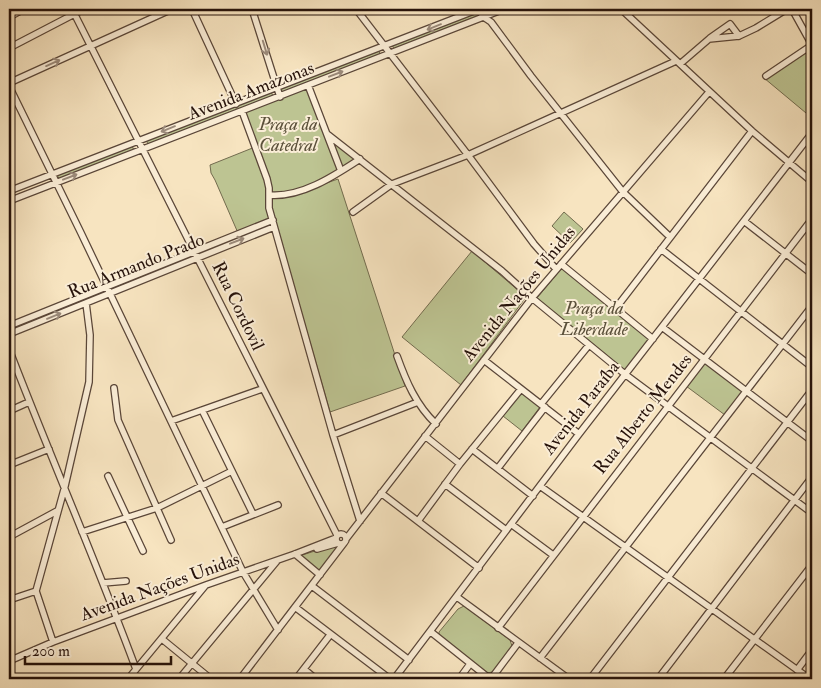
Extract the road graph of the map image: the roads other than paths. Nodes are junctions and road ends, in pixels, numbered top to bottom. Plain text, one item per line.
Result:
1 (24, 9) edge
2 (84, 9) edge
3 (172, 9) edge
4 (192, 9) edge
5 (252, 9) edge
6 (356, 9) edge
7 (478, 9) edge
8 (504, 9) edge
9 (621, 9) edge
10 (786, 9) edge
11 (792, 9) edge
12 (74, 11) edge
13 (490, 11) edge
14 (9, 17) edge
15 (483, 17) junction
16 (491, 22) junction
17 (738, 36) junction
18 (709, 40) junction
19 (92, 45) junction
20 (812, 45) edge
21 (385, 46) junction
22 (9, 48) edge
23 (390, 54) junction
24 (678, 62) junction
25 (766, 76) dead end
26 (9, 84) edge
27 (308, 85) junction
28 (277, 88) junction
29 (709, 92) junction
30 (280, 97) junction
31 (236, 104) junction
32 (242, 111) junction
33 (561, 114) junction
34 (752, 131) junction
35 (812, 133) edge
36 (327, 134) junction
37 (140, 141) junction
38 (143, 148) junction
39 (468, 155) junction
40 (360, 159) junction
41 (788, 162) junction
42 (341, 172) junction
43 (52, 175) junction
44 (56, 182) junction
45 (812, 182) edge
46 (392, 184) junction
47 (9, 191) edge
48 (623, 192) junction
49 (269, 195) junction
50 (9, 201) edge
51 (353, 212) dead end
52 (812, 218) edge
53 (272, 220) junction
54 (744, 221) junction
55 (274, 227) junction
56 (670, 237) junction
57 (661, 249) junction
58 (785, 253) junction
59 (195, 254) junction
60 (559, 266) junction
61 (812, 274) edge
62 (699, 280) junction
63 (107, 287) junction
64 (110, 294) junction
65 (532, 298) junction
66 (86, 303) junction
67 (812, 306) edge
68 (616, 308) junction
69 (741, 311) junction
70 (9, 326) edge
71 (662, 327) junction
72 (9, 334) edge
73 (653, 339) junction
74 (783, 344) junction
75 (588, 345) junction
76 (9, 349) edge
77 (397, 356) dead end
78 (704, 359) junction
79 (484, 360) junction
80 (812, 367) edge
81 (626, 375) junction
82 (114, 388) dead end
83 (262, 389) junction
84 (521, 389) junction
85 (812, 390) edge
86 (746, 391) junction
87 (29, 402) junction
88 (418, 402) junction
89 (543, 405) junction
90 (668, 406) junction
91 (202, 410) junction
92 (9, 411) edge
93 (171, 421) junction
94 (788, 423) junction
95 (436, 424) junction
96 (580, 434) junction
97 (333, 435) junction
98 (424, 436) junction
99 (710, 438) junction
100 (812, 441) edge
101 (49, 449) junction
102 (472, 449) junction
103 (460, 464) junction
104 (9, 465) edge
105 (498, 468) junction
106 (751, 469) junction
107 (232, 471) junction
108 (108, 476) dead end
109 (812, 476) edge
110 (445, 484) junction
111 (65, 486) junction
112 (203, 486) junction
113 (540, 486) junction
114 (381, 493) junction
115 (533, 496) junction
116 (794, 499) junction
117 (278, 505) dead end
118 (157, 508) junction
119 (58, 511) junction
120 (812, 513) edge
121 (253, 514) junction
122 (583, 516) junction
123 (127, 518) junction
124 (360, 521) junction
125 (418, 521) junction
126 (511, 524) junction
127 (222, 527) junction
128 (506, 530) junction
129 (82, 532) junction
130 (9, 536) edge
131 (340, 538) junction
132 (171, 540) dead end
133 (625, 548) junction
134 (143, 551) dead end
135 (295, 554) junction
136 (553, 555) junction
137 (276, 561) junction
138 (812, 565) edge
139 (479, 568) junction
140 (243, 572) junction
141 (320, 575) junction
142 (668, 578) junction
143 (126, 581) dead end
144 (102, 583) junction
145 (206, 585) junction
146 (312, 586) junction
147 (254, 590) junction
148 (36, 591) junction
149 (457, 597) junction
150 (9, 600) edge
151 (295, 607) junction
152 (711, 609) junction
153 (117, 619) junction
154 (498, 628) junction
155 (278, 630) junction
156 (431, 632) junction
157 (330, 634) junction
158 (162, 639) junction
159 (754, 640) junction
160 (54, 642) junction
161 (518, 643) junction
162 (812, 650) edge
163 (540, 658) junction
164 (9, 660) edge
165 (409, 660) junction
166 (191, 664) junction
167 (470, 664) junction
168 (136, 669) junction
169 (304, 669) junction
170 (797, 670) junction
171 (128, 679) edge
172 (180, 679) edge
173 (211, 679) edge
174 (240, 679) edge
175 (296, 679) edge
176 (316, 679) edge
177 (392, 679) edge
178 (458, 679) edge
179 (491, 679) edge
180 (569, 679) edge
181 (590, 679) edge
182 (658, 679) edge
183 (724, 679) edge
184 (810, 679) edge

1 - 14 street
2 - 12 street
3 - 19 street
4 - 31 street
5 -> 28 street
6 - 21 street
7 - 15 street
7 -> 21 street, Avenida Amazonas
8 - 13 street, Avenida Amazonas
9 - 24 street
10 - 17 street
11 - 20 street
12 - 19 street, Rua Cordovil
12 - 22 street
13 - 15 street, Avenida Amazonas
13 - 16 street
15 - 16 street
15 - 23 street, Avenida Amazonas
16 - 33 street
17 - 18 street
17 - 18 street
18 - 24 street
26 -> 19 street
19 - 37 street, Rua Cordovil
20 - 25 street
21 - 23 street
21 - 28 street, Avenida Amazonas
27 -> 23 street, Avenida Amazonas
23 - 39 street
24 - 29 street
24 - 33 street
26 - 43 street
27 - 30 street, Avenida Amazonas
27 - 36 street
28 - 30 street
28 - 31 street, Avenida Amazonas
29 - 34 street
29 - 48 street, Avenida Nações Unidas
30 - 32 street, Avenida Amazonas
31 -> 37 street, Avenida Amazonas
32 - 38 street, Avenida Amazonas
32 - 49 street
33 - 39 street
33 - 48 street
34 - 41 street
34 - 56 street
35 - 41 street, Avenida Paraíba
36 - 40 street
36 - 42 street
37 - 38 street, Rua Cordovil
37 - 43 street, Avenida Amazonas
44 -> 38 street, Avenida Amazonas
38 - 59 street, Rua Cordovil
39 - 46 street
39 - 60 street
40 - 42 street
40 - 46 street
41 - 45 street
41 - 54 street, Avenida Paraíba
42 - 49 street
43 - 44 street
43 - 47 street, Avenida Amazonas
44 - 50 street, Avenida Amazonas
44 - 63 street
46 - 51 street
46 - 65 street
48 - 56 street
48 - 60 street, Avenida Nações Unidas
49 - 53 street
52 - 58 street, Rua Alberto Mendes
53 - 55 street
53 - 59 street, Rua Armando Prado
54 - 58 street
54 - 62 street, Avenida Paraíba
59 -> 55 street, Rua Armando Prado
55 - 97 street
56 - 57 street
57 - 62 street
57 - 68 street
58 - 61 street
58 - 69 street, Rua Alberto Mendes
59 - 63 street, Rua Armando Prado
59 - 64 street, Rua Armando Prado
59 - 83 street, Rua Cordovil
60 - 65 street, Avenida Nações Unidas
60 - 68 street
62 - 69 street
62 - 71 street, Avenida Paraíba
63 - 64 street
63 - 70 street, Rua Armando Prado
64 - 66 street, Rua Armando Prado
64 - 93 street
65 - 75 street
65 - 79 street, Avenida Nações Unidas
72 -> 66 street, Rua Armando Prado
66 - 111 street
67 - 74 street
68 - 73 street
69 - 74 street
69 - 78 street, Rua Alberto Mendes
71 - 73 street, Avenida Paraíba
71 - 78 street
73 - 81 street, Avenida Paraíba
74 - 80 street
74 - 86 street
75 - 81 street
75 - 89 street
76 - 87 street
77 - 88 street
78 - 86 street
78 - 90 street, Rua Alberto Mendes
79 - 84 street
79 - 95 street, Avenida Nações Unidas
81 - 90 street
81 - 96 street, Avenida Paraíba
82 - 118 street
83 - 91 street
83 - 131 street, Rua Cordovil
84 - 89 street
84 - 102 street
85 - 94 street
86 - 94 street
86 - 99 street
87 - 92 street
87 - 101 street
88 - 95 street
88 - 97 street
89 - 96 street
89 - 105 street
90 - 99 street
90 - 122 street, Rua Alberto Mendes
91 - 93 street
91 - 107 street
93 - 112 street
94 - 100 street
94 - 106 street
95 - 98 street, Avenida Nações Unidas
96 - 113 street, Avenida Paraíba
97 - 124 street
98 - 103 street
98 - 114 street, Avenida Nações Unidas
99 - 106 street
99 - 133 street
101 - 104 street
101 - 111 street
102 - 103 street
102 - 105 street
103 - 110 street
105 - 115 street
106 - 116 street
106 - 142 street
107 - 112 street
107 - 121 street
108 - 123 street
109 - 116 street
110 - 125 street
110 - 128 street
111 - 119 street
111 - 129 street
112 - 118 street
112 - 127 street
113 - 115 street, Avenida Paraíba
113 - 122 street
114 - 124 street, Avenida Nações Unidas
114 - 125 street
115 - 126 street, Avenida Paraíba
116 - 120 street
116 - 152 street
117 - 121 street
118 - 123 street
118 - 132 street
119 - 130 street
119 - 148 street
121 - 127 street
122 - 133 street
122 - 136 street, Rua Alberto Mendes
123 - 129 street
123 - 134 street
124 - 131 street, Avenida Nações Unidas
125 - 139 street
126 - 128 street, Avenida Paraíba
126 - 136 street
127 - 140 street
128 - 139 street, Avenida Paraíba
129 - 144 street
131 - 135 street, Avenida Nações Unidas
131 - 141 street, Avenida Nações Unidas
133 - 142 street
133 - 163 street
135 - 137 street, Avenida Nações Unidas
135 - 141 street
136 - 154 street, Rua Alberto Mendes
137 - 140 street, Avenida Nações Unidas
137 - 147 street
138 - 159 street
139 - 149 street, Avenida Paraíba
140 - 145 street, Avenida Nações Unidas
140 - 147 street
141 - 146 street, Avenida Nações Unidas
142 - 152 street
142 - 181 street
143 - 144 street
144 - 153 street
145 - 153 street, Avenida Nações Unidas
145 - 158 street
146 - 151 street, Avenida Nações Unidas
146 - 165 street
147 - 155 street
147 - 166 street
148 - 150 street
148 - 160 street
149 - 154 street
149 - 156 street, Avenida Paraíba
151 - 155 street, Avenida Nações Unidas
151 - 157 street
152 - 159 street
152 - 182 street
153 - 160 street, Avenida Nações Unidas
153 - 168 street
154 - 161 street
155 - 174 street, Avenida Nações Unidas
156 - 165 street, Avenida Paraíba
156 - 167 street
157 - 169 street
157 - 177 street
158 - 166 street
158 - 168 street
159 - 170 street
159 - 183 street
160 - 164 street, Avenida Nações Unidas
161 - 163 street
161 - 179 street
162 - 170 street
163 - 180 street
165 - 177 street, Avenida Paraíba
166 - 172 street
166 - 173 street
167 - 178 street
167 - 179 street
168 - 171 street
169 - 175 street
169 - 176 street
170 - 184 street

